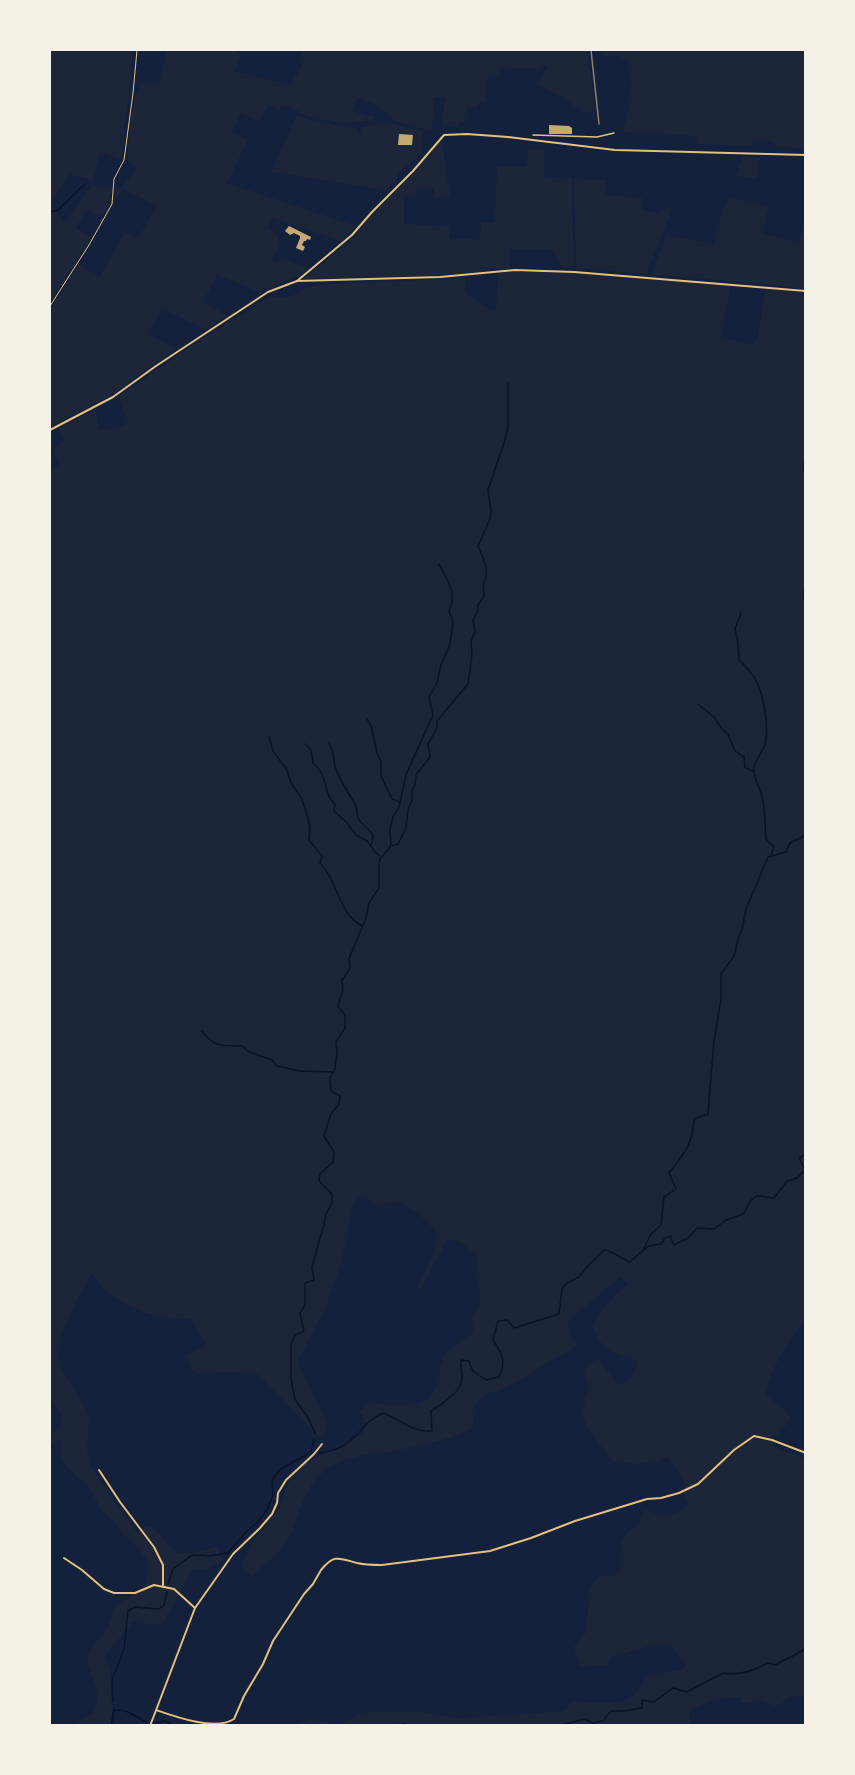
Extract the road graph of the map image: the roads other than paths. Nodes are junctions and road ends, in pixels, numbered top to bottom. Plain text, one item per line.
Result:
1 (137, 50) edge
2 (614, 133) dead end
3 (533, 135) dead end
4 (806, 155) edge
5 (297, 281) junction
6 (806, 291) edge
7 (50, 306) edge
8 (50, 430) edge
9 (322, 1444) dead end
10 (806, 1453) edge
11 (99, 1470) dead end
12 (64, 1558) dead end
13 (163, 1587) junction
14 (195, 1608) junction
15 (156, 1710) junction
16 (150, 1725) edge

1 - 7 lane
2 - 3 street
4 - 5 street
5 - 6 street
5 - 8 street
9 - 14 street
10 - 15 street
11 - 13 street
12 - 13 street
13 - 14 street
14 - 15 street
15 - 16 street

